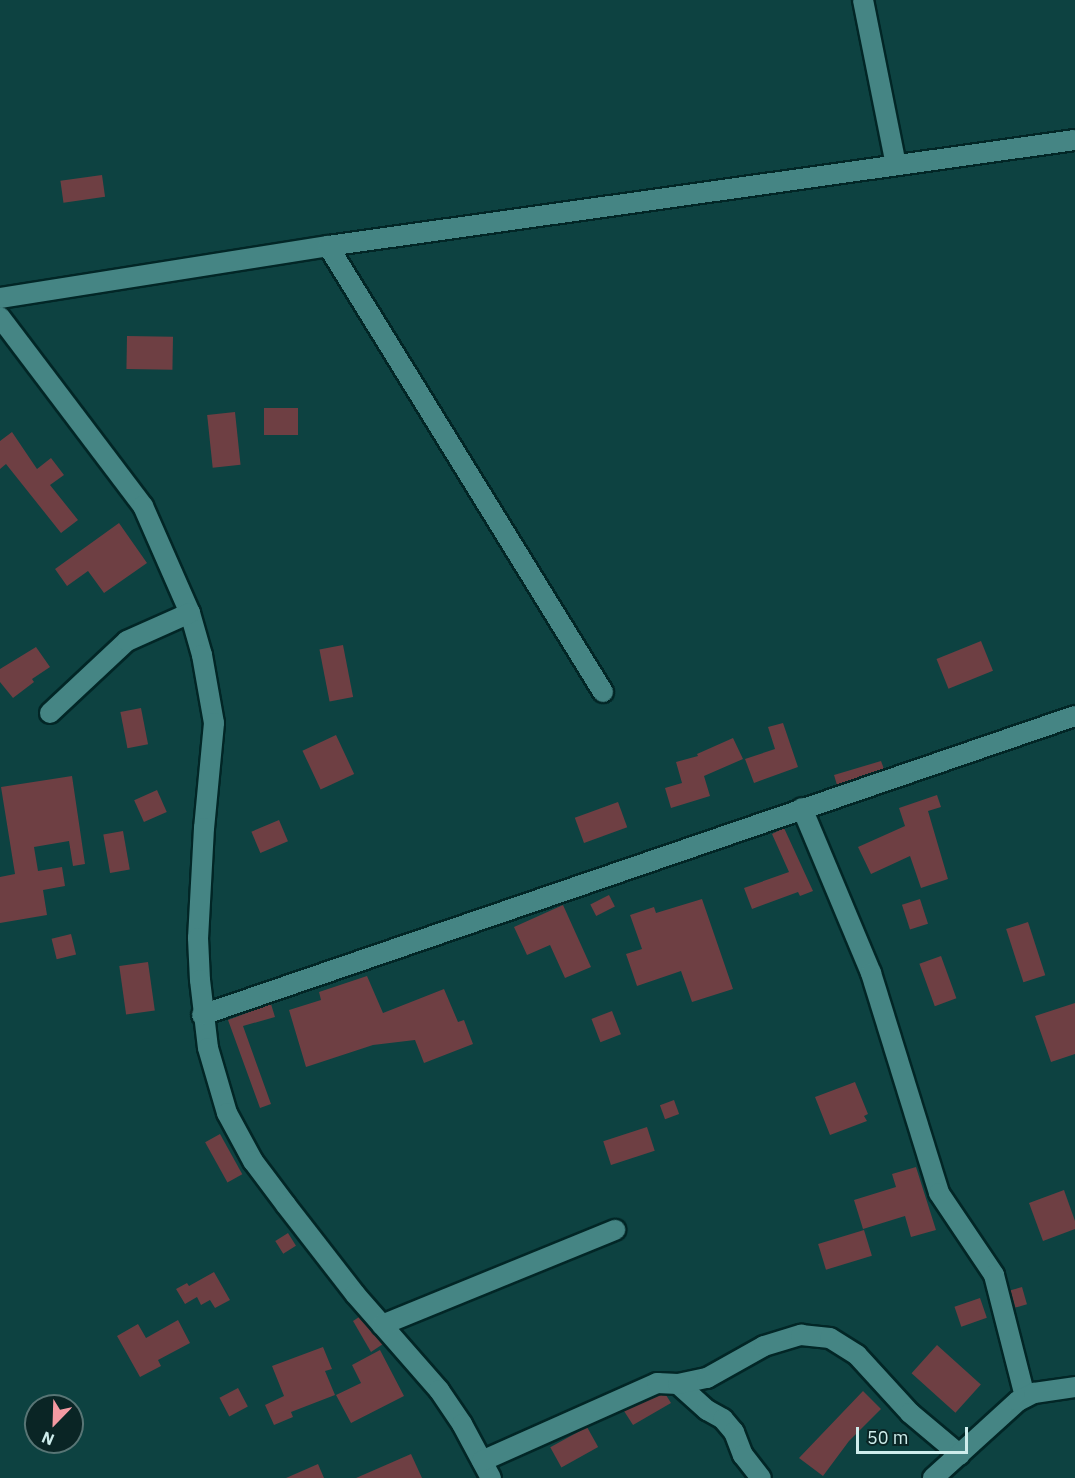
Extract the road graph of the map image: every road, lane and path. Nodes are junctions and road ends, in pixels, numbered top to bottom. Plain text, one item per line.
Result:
1 (863, 0) edge
2 (1075, 140) edge
3 (896, 165) junction
4 (328, 246) junction
5 (0, 298) edge
6 (0, 316) edge
7 (190, 613) junction
8 (603, 692) dead end
9 (50, 713) dead end
10 (1075, 716) edge
11 (802, 808) junction
12 (202, 1015) junction
13 (615, 1230) dead end
14 (382, 1324) junction
15 (678, 1384) junction
16 (1075, 1387) edge
17 (1025, 1397) junction
18 (960, 1455) junction
19 (487, 1469) edge
20 (761, 1478) edge
21 (933, 1478) edge

1 - 3 street
2 - 3 street
3 - 4 street
4 - 5 street
4 - 8 street
6 - 7 street
7 - 9 street
7 - 12 street
10 - 11 street
11 - 12 street
11 - 17 street
12 - 14 street
13 - 14 street
14 - 19 street
15 - 18 street
15 - 19 street
15 - 20 street
16 - 17 street
17 - 18 street
18 - 21 street

